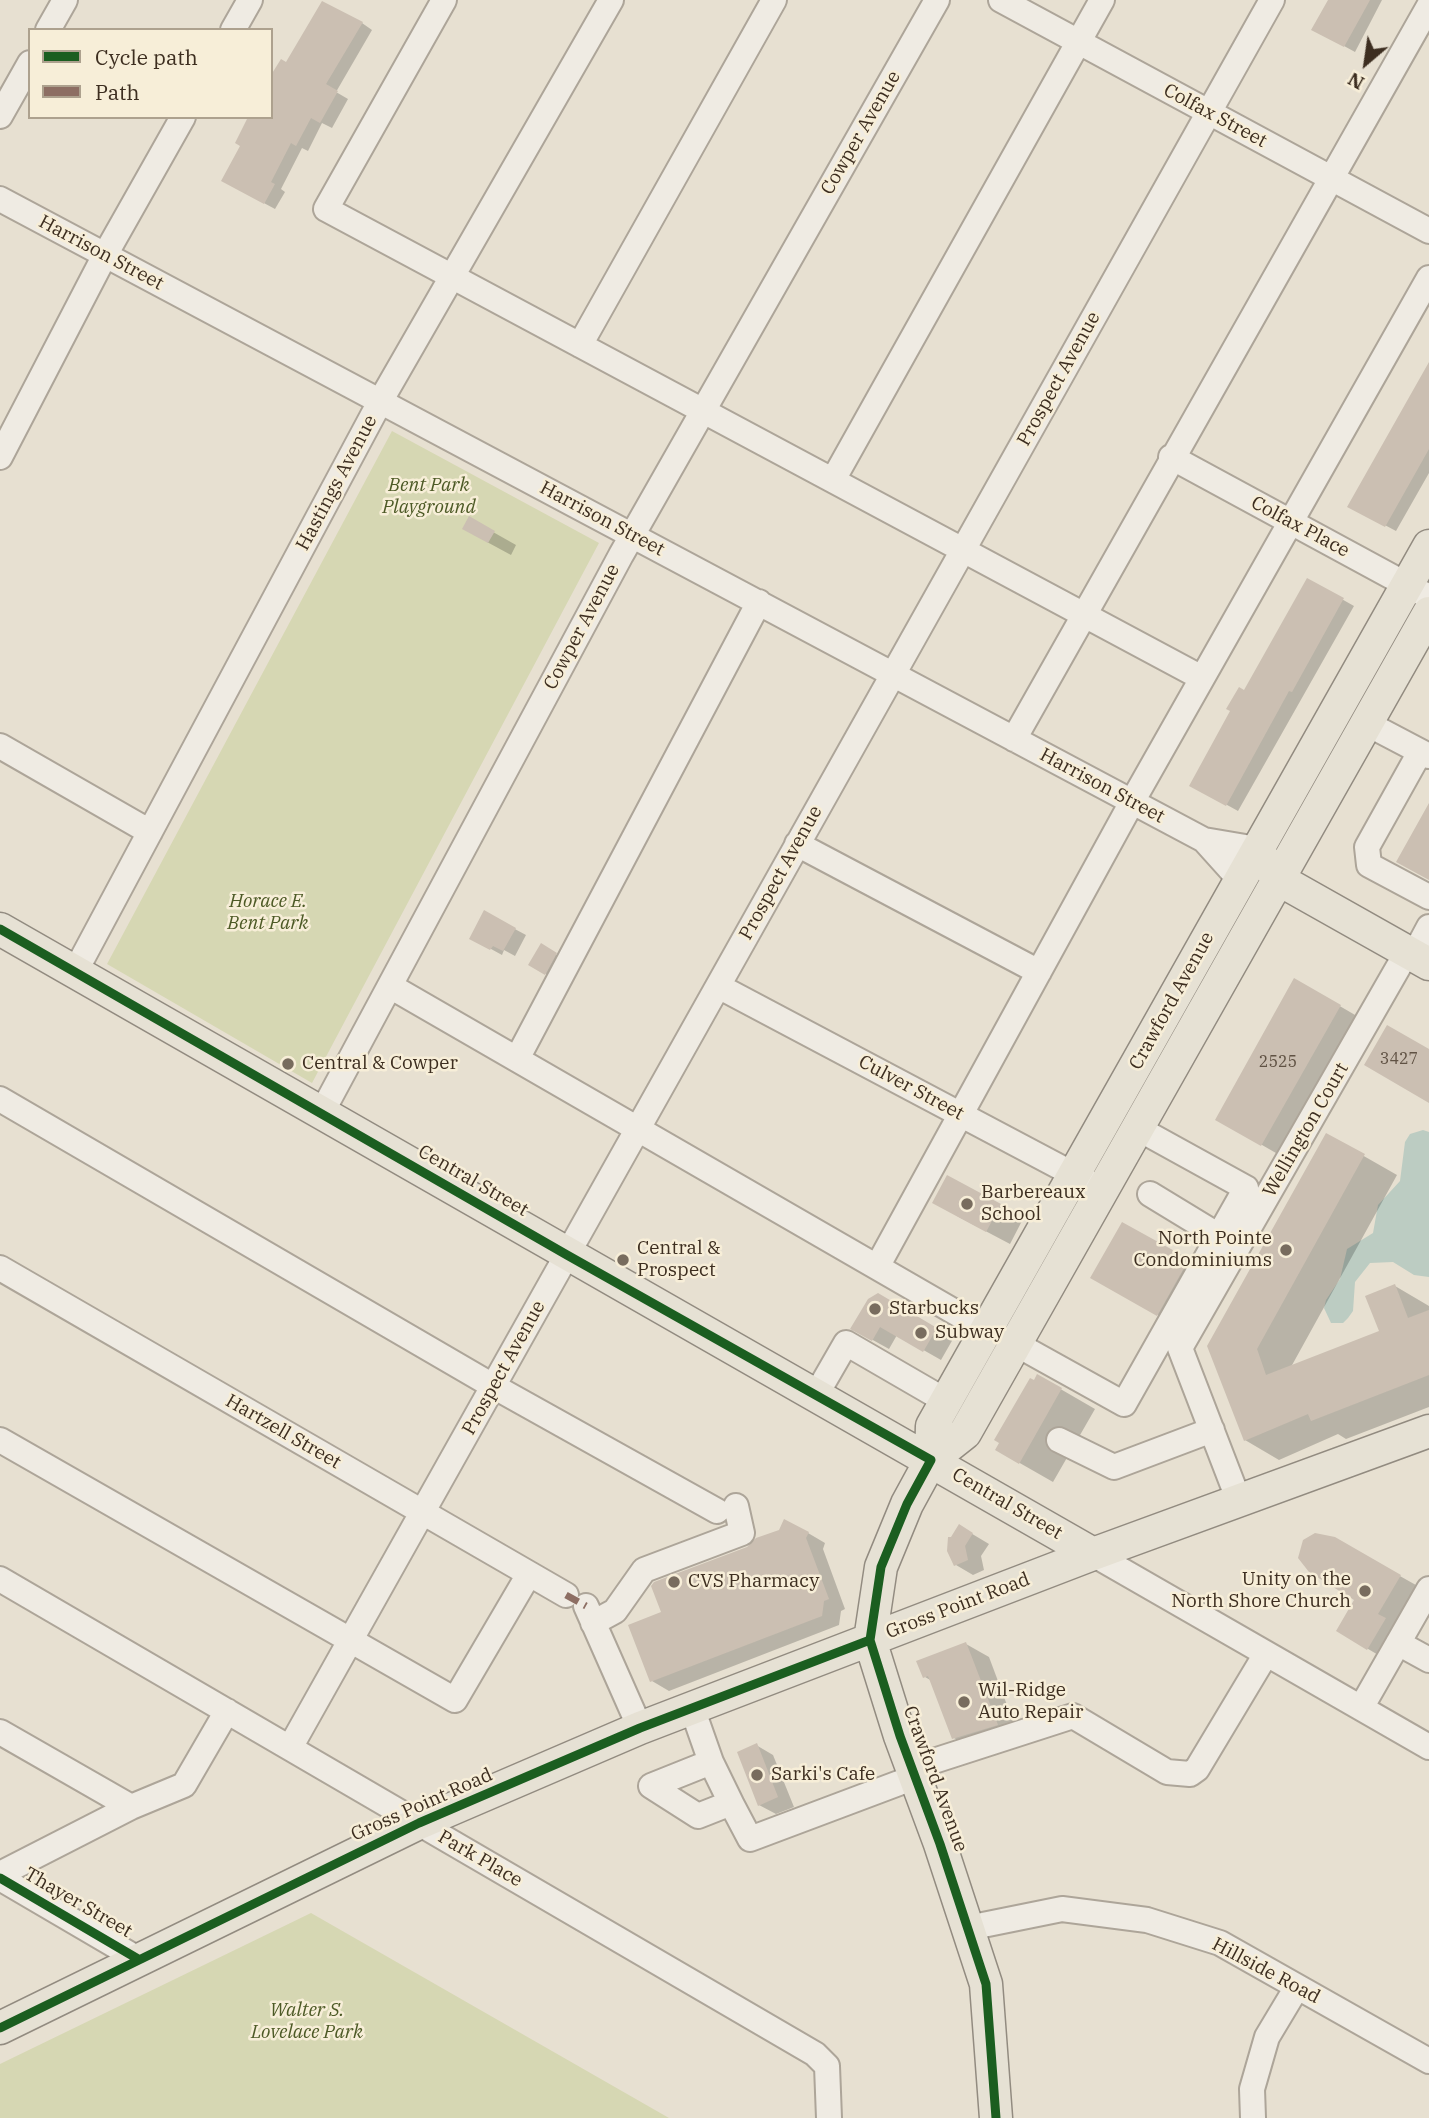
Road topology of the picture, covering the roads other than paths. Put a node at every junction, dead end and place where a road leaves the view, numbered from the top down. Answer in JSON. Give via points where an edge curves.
{"nodes":[{"id":1,"x":65,"y":0,"type":"edge"},
{"id":2,"x":250,"y":0,"type":"edge"},
{"id":3,"x":444,"y":0,"type":"edge"},
{"id":4,"x":611,"y":0,"type":"edge"},
{"id":5,"x":774,"y":0,"type":"edge"},
{"id":6,"x":937,"y":0,"type":"edge"},
{"id":7,"x":1001,"y":0,"type":"edge"},
{"id":8,"x":1102,"y":0,"type":"edge"},
{"id":9,"x":1272,"y":0,"type":"edge"},
{"id":10,"x":1429,"y":6,"type":"edge"},
{"id":11,"x":49,"y":28,"type":"edge"},
{"id":12,"x":234,"y":28,"type":"edge"},
{"id":13,"x":1078,"y":42,"type":"junction"},
{"id":14,"x":28,"y":67,"type":"edge"},
{"id":15,"x":1209,"y":112,"type":"junction"},
{"id":16,"x":0,"y":116,"type":"edge"},
{"id":17,"x":182,"y":119,"type":"edge"},
{"id":18,"x":1332,"y":179,"type":"junction"},
{"id":19,"x":0,"y":199,"type":"edge"},
{"id":20,"x":1429,"y":231,"type":"edge"},
{"id":21,"x":105,"y":255,"type":"junction"},
{"id":22,"x":452,"y":277,"type":"junction"},
{"id":23,"x":1429,"y":278,"type":"edge"},
{"id":24,"x":580,"y":345,"type":"junction"},
{"id":25,"x":381,"y":400,"type":"junction"},
{"id":26,"x":703,"y":411,"type":"junction"},
{"id":27,"x":0,"y":457,"type":"edge"},
{"id":28,"x":1171,"y":457,"type":"junction"},
{"id":29,"x":833,"y":481,"type":"junction"},
{"id":30,"x":1291,"y":523,"type":"junction"},
{"id":31,"x":633,"y":535,"type":"junction"},
{"id":32,"x":1429,"y":546,"type":"edge"},
{"id":33,"x":963,"y":550,"type":"junction"},
{"id":34,"x":1418,"y":591,"type":"edge"},
{"id":35,"x":759,"y":602,"type":"junction"},
{"id":36,"x":1429,"y":612,"type":"edge"},
{"id":37,"x":1084,"y":614,"type":"junction"},
{"id":38,"x":893,"y":674,"type":"junction"},
{"id":39,"x":1202,"y":678,"type":"junction"},
{"id":40,"x":1366,"y":723,"type":"junction"},
{"id":41,"x":1014,"y":739,"type":"junction"},
{"id":42,"x":0,"y":746,"type":"edge"},
{"id":43,"x":1425,"y":754,"type":"edge"},
{"id":44,"x":1132,"y":802,"type":"junction"},
{"id":45,"x":150,"y":832,"type":"junction"},
{"id":46,"x":1203,"y":840,"type":"junction"},
{"id":47,"x":797,"y":844,"type":"junction"},
{"id":48,"x":1257,"y":849,"type":"junction"},
{"id":49,"x":1278,"y":879,"type":"junction"},
{"id":50,"x":1240,"y":880,"type":"junction"},
{"id":51,"x":1429,"y":897,"type":"edge"},
{"id":52,"x":1429,"y":927,"type":"edge"},
{"id":53,"x":0,"y":929,"type":"edge"},
{"id":54,"x":1417,"y":957,"type":"edge"},
{"id":55,"x":75,"y":972,"type":"junction"},
{"id":56,"x":1039,"y":972,"type":"junction"},
{"id":57,"x":390,"y":986,"type":"junction"},
{"id":58,"x":718,"y":986,"type":"junction"},
{"id":59,"x":517,"y":1059,"type":"junction"},
{"id":60,"x":0,"y":1099,"type":"edge"},
{"id":61,"x":321,"y":1114,"type":"junction"},
{"id":62,"x":961,"y":1115,"type":"junction"},
{"id":63,"x":638,"y":1128,"type":"junction"},
{"id":64,"x":1139,"y":1129,"type":"junction"},
{"id":65,"x":1074,"y":1174,"type":"junction"},
{"id":66,"x":1104,"y":1190,"type":"junction"},
{"id":67,"x":1150,"y":1194,"type":"dead end"},
{"id":68,"x":1219,"y":1236,"type":"junction"},
{"id":69,"x":567,"y":1255,"type":"junction"},
{"id":70,"x":877,"y":1267,"type":"junction"},
{"id":71,"x":0,"y":1268,"type":"edge"},
{"id":72,"x":986,"y":1329,"type":"junction"},
{"id":73,"x":1016,"y":1344,"type":"junction"},
{"id":74,"x":493,"y":1386,"type":"junction"},
{"id":75,"x":816,"y":1395,"type":"junction"},
{"id":76,"x":946,"y":1401,"type":"junction"},
{"id":77,"x":1212,"y":1430,"type":"junction"},
{"id":78,"x":1429,"y":1431,"type":"edge"},
{"id":79,"x":0,"y":1440,"type":"edge"},
{"id":80,"x":1059,"y":1440,"type":"dead end"},
{"id":81,"x":931,"y":1460,"type":"junction"},
{"id":82,"x":1239,"y":1501,"type":"junction"},
{"id":83,"x":422,"y":1512,"type":"junction"},
{"id":84,"x":1093,"y":1554,"type":"junction"},
{"id":85,"x":529,"y":1573,"type":"junction"},
{"id":86,"x":0,"y":1579,"type":"edge"},
{"id":87,"x":1427,"y":1596,"type":"edge"},
{"id":88,"x":582,"y":1608,"type":"junction"},
{"id":89,"x":870,"y":1640,"type":"junction"},
{"id":90,"x":349,"y":1642,"type":"junction"},
{"id":91,"x":1398,"y":1643,"type":"junction"},
{"id":92,"x":1266,"y":1654,"type":"junction"},
{"id":93,"x":1429,"y":1660,"type":"edge"},
{"id":94,"x":692,"y":1708,"type":"junction"},
{"id":95,"x":1361,"y":1708,"type":"junction"},
{"id":96,"x":228,"y":1711,"type":"junction"},
{"id":97,"x":640,"y":1728,"type":"junction"},
{"id":98,"x":0,"y":1732,"type":"edge"},
{"id":99,"x":290,"y":1746,"type":"junction"},
{"id":100,"x":1429,"y":1748,"type":"edge"},
{"id":101,"x":711,"y":1762,"type":"junction"},
{"id":102,"x":913,"y":1772,"type":"junction"},
{"id":103,"x":732,"y":1803,"type":"junction"},
{"id":104,"x":131,"y":1807,"type":"junction"},
{"id":105,"x":419,"y":1823,"type":"junction"},
{"id":106,"x":0,"y":1876,"type":"edge"},
{"id":107,"x":968,"y":1928,"type":"junction"},
{"id":108,"x":138,"y":1959,"type":"junction"},
{"id":109,"x":1297,"y":1987,"type":"junction"},
{"id":110,"x":0,"y":2028,"type":"edge"},
{"id":111,"x":1429,"y":2061,"type":"edge"},
{"id":112,"x":829,"y":2118,"type":"edge"},
{"id":113,"x":996,"y":2118,"type":"edge"},
{"id":114,"x":1253,"y":2118,"type":"edge"}],
"edges":[{"from":1,"to":11,"type":"street"},
{"from":2,"to":12,"type":"street"},
{"from":3,"to":22,"type":"street","via":[[326,209]]},
{"from":4,"to":22,"type":"street","name":"Hastings Avenue"},
{"from":5,"to":24,"type":"street"},
{"from":6,"to":26,"type":"street","name":"Cowper Avenue"},
{"from":7,"to":13,"type":"street","name":"Colfax Street"},
{"from":8,"to":13,"type":"street"},
{"from":9,"to":15,"type":"street","name":"Prospect Avenue"},
{"from":10,"to":18,"type":"street"},
{"from":13,"to":15,"type":"street","name":"Colfax Street"},
{"from":13,"to":29,"type":"street"},
{"from":14,"to":16,"type":"street"},
{"from":15,"to":18,"type":"street","name":"Colfax Street"},
{"from":15,"to":33,"type":"street","name":"Prospect Avenue"},
{"from":17,"to":21,"type":"street"},
{"from":18,"to":20,"type":"street","name":"Colfax Street"},
{"from":18,"to":28,"type":"street"},
{"from":19,"to":21,"type":"street","name":"Harrison Street"},
{"from":21,"to":25,"type":"street","name":"Harrison Street"},
{"from":21,"to":27,"type":"street"},
{"from":22,"to":24,"type":"street"},
{"from":22,"to":25,"type":"street","name":"Hastings Avenue"},
{"from":23,"to":30,"type":"street"},
{"from":24,"to":26,"type":"street"},
{"from":25,"to":31,"type":"street","name":"Harrison Street"},
{"from":25,"to":45,"type":"street","name":"Hastings Avenue"},
{"from":26,"to":29,"type":"street"},
{"from":26,"to":31,"type":"street","name":"Cowper Avenue"},
{"from":28,"to":30,"type":"street","name":"Colfax Place"},
{"from":28,"to":37,"type":"street"},
{"from":29,"to":33,"type":"street"},
{"from":30,"to":34,"type":"street","name":"Colfax Place"},
{"from":30,"to":39,"type":"street"},
{"from":31,"to":35,"type":"street","name":"Harrison Street"},
{"from":31,"to":57,"type":"street","name":"Cowper Avenue"},
{"from":32,"to":34,"type":"main road","name":"Crawford Avenue"},
{"from":33,"to":37,"type":"street"},
{"from":33,"to":38,"type":"street","name":"Prospect Avenue"},
{"from":34,"to":48,"type":"main road","name":"Crawford Avenue"},
{"from":35,"to":38,"type":"street","name":"Harrison Street"},
{"from":35,"to":59,"type":"street"},
{"from":36,"to":40,"type":"main road","name":"Crawford Avenue"},
{"from":37,"to":39,"type":"street"},
{"from":37,"to":41,"type":"street"},
{"from":38,"to":41,"type":"street","name":"Harrison Street"},
{"from":38,"to":47,"type":"street","name":"Prospect Avenue"},
{"from":39,"to":44,"type":"street"},
{"from":40,"to":43,"type":"street"},
{"from":40,"to":49,"type":"main road","name":"Crawford Avenue"},
{"from":41,"to":44,"type":"street","name":"Harrison Street"},
{"from":42,"to":45,"type":"street"},
{"from":43,"to":51,"type":"street","via":[[1367,847],[1369,865]]},
{"from":44,"to":46,"type":"street","name":"Harrison Street"},
{"from":44,"to":56,"type":"street"},
{"from":45,"to":55,"type":"street","name":"Hastings Avenue"},
{"from":46,"to":48,"type":"street","name":"Harrison Street"},
{"from":46,"to":50,"type":"street","name":"Harrison Street"},
{"from":47,"to":56,"type":"street"},
{"from":47,"to":58,"type":"street","name":"Prospect Avenue"},
{"from":48,"to":49,"type":"main road"},
{"from":48,"to":50,"type":"main road","name":"Crawford Avenue"},
{"from":49,"to":50,"type":"main road"},
{"from":49,"to":54,"type":"main road"},
{"from":49,"to":64,"type":"main road","name":"Crawford Avenue"},
{"from":50,"to":65,"type":"main road","name":"Crawford Avenue"},
{"from":52,"to":54,"type":"street"},
{"from":53,"to":55,"type":"main road","name":"Central Street"},
{"from":54,"to":77,"type":"street","name":"Wellington Court","via":[[1181,1348]]},
{"from":55,"to":61,"type":"main road","name":"Central Street"},
{"from":56,"to":62,"type":"street"},
{"from":57,"to":59,"type":"street"},
{"from":57,"to":61,"type":"street","name":"Cowper Avenue"},
{"from":58,"to":62,"type":"street","name":"Culver Street"},
{"from":58,"to":63,"type":"street","name":"Prospect Avenue"},
{"from":59,"to":63,"type":"street"},
{"from":60,"to":74,"type":"street"},
{"from":61,"to":69,"type":"main road","name":"Central Street"},
{"from":62,"to":65,"type":"street","name":"Culver Street"},
{"from":62,"to":70,"type":"street"},
{"from":63,"to":69,"type":"street","name":"Prospect Avenue"},
{"from":63,"to":70,"type":"street"},
{"from":64,"to":66,"type":"main road","name":"Crawford Avenue"},
{"from":64,"to":68,"type":"street","via":[[1246,1188]]},
{"from":65,"to":66,"type":"street","name":"Culver Street"},
{"from":65,"to":72,"type":"main road","name":"Crawford Avenue"},
{"from":66,"to":73,"type":"main road","name":"Crawford Avenue"},
{"from":67,"to":68,"type":"street"},
{"from":68,"to":73,"type":"street","via":[[1124,1404]]},
{"from":69,"to":74,"type":"street","name":"Prospect Avenue"},
{"from":69,"to":75,"type":"main road","name":"Central Street"},
{"from":70,"to":72,"type":"street"},
{"from":71,"to":83,"type":"street","name":"Hartzell Street"},
{"from":72,"to":76,"type":"main road","name":"Crawford Avenue"},
{"from":73,"to":81,"type":"main road","name":"Crawford Avenue","via":[[965,1433]]},
{"from":74,"to":83,"type":"street","name":"Prospect Avenue"},
{"from":74,"to":88,"type":"street","via":[[727,1509],[742,1533],[644,1570],[615,1611]]},
{"from":75,"to":76,"type":"street","via":[[846,1343]]},
{"from":75,"to":81,"type":"main road","name":"Central Street"},
{"from":76,"to":81,"type":"main road","name":"Crawford Avenue","via":[[932,1426]]},
{"from":77,"to":80,"type":"street","via":[[1114,1467]]},
{"from":77,"to":82,"type":"street","name":"Wellington Court"},
{"from":78,"to":82,"type":"main road","name":"Gross Point Road"},
{"from":79,"to":90,"type":"street"},
{"from":81,"to":84,"type":"main road","name":"Central Street"},
{"from":81,"to":89,"type":"main road","name":"Crawford Avenue","via":[[906,1504],[881,1567]]},
{"from":82,"to":84,"type":"main road","name":"Gross Point Road"},
{"from":83,"to":85,"type":"street","name":"Hartzell Street"},
{"from":83,"to":90,"type":"street","name":"Prospect Avenue"},
{"from":84,"to":89,"type":"main road","name":"Gross Point Road"},
{"from":84,"to":92,"type":"street","name":"Central Street"},
{"from":85,"to":88,"type":"street","name":"Hartzell Street"},
{"from":85,"to":90,"type":"street","via":[[455,1700]]},
{"from":86,"to":96,"type":"street","name":"Park Place"},
{"from":87,"to":91,"type":"street"},
{"from":88,"to":97,"type":"street"},
{"from":89,"to":94,"type":"main road","name":"Gross Point Road"},
{"from":89,"to":102,"type":"main road","name":"Crawford Avenue"},
{"from":90,"to":99,"type":"street","name":"Prospect Avenue"},
{"from":91,"to":93,"type":"street"},
{"from":91,"to":95,"type":"street"},
{"from":92,"to":95,"type":"street","name":"Central Street"},
{"from":92,"to":102,"type":"street","via":[[1191,1774],[1167,1772],[1073,1716]]},
{"from":94,"to":97,"type":"main road","name":"Gross Point Road"},
{"from":94,"to":101,"type":"street"},
{"from":95,"to":100,"type":"street","name":"Central Street"},
{"from":96,"to":99,"type":"street","name":"Park Place"},
{"from":96,"to":104,"type":"street","via":[[184,1785]]},
{"from":97,"to":105,"type":"main road","name":"Gross Point Road"},
{"from":98,"to":104,"type":"street"},
{"from":99,"to":105,"type":"street","name":"Park Place"},
{"from":101,"to":103,"type":"street"},
{"from":101,"to":103,"type":"street","via":[[651,1786],[698,1816]]},
{"from":102,"to":103,"type":"street","via":[[750,1839]]},
{"from":102,"to":107,"type":"main road","name":"Crawford Avenue"},
{"from":104,"to":106,"type":"street"},
{"from":105,"to":108,"type":"main road","name":"Gross Point Road"},
{"from":105,"to":112,"type":"street","name":"Park Place","via":[[816,2054],[827,2066]]},
{"from":106,"to":108,"type":"street","name":"Thayer Street"},
{"from":107,"to":109,"type":"street","name":"Hillside Road","via":[[1062,1909],[1147,1920],[1220,1943]]},
{"from":107,"to":113,"type":"main road","name":"Crawford Avenue","via":[[986,1984]]},
{"from":108,"to":110,"type":"main road","name":"Gross Point Road"},
{"from":109,"to":111,"type":"street","name":"Hillside Road"},
{"from":109,"to":114,"type":"street","via":[[1266,2037],[1252,2090]]}]}
